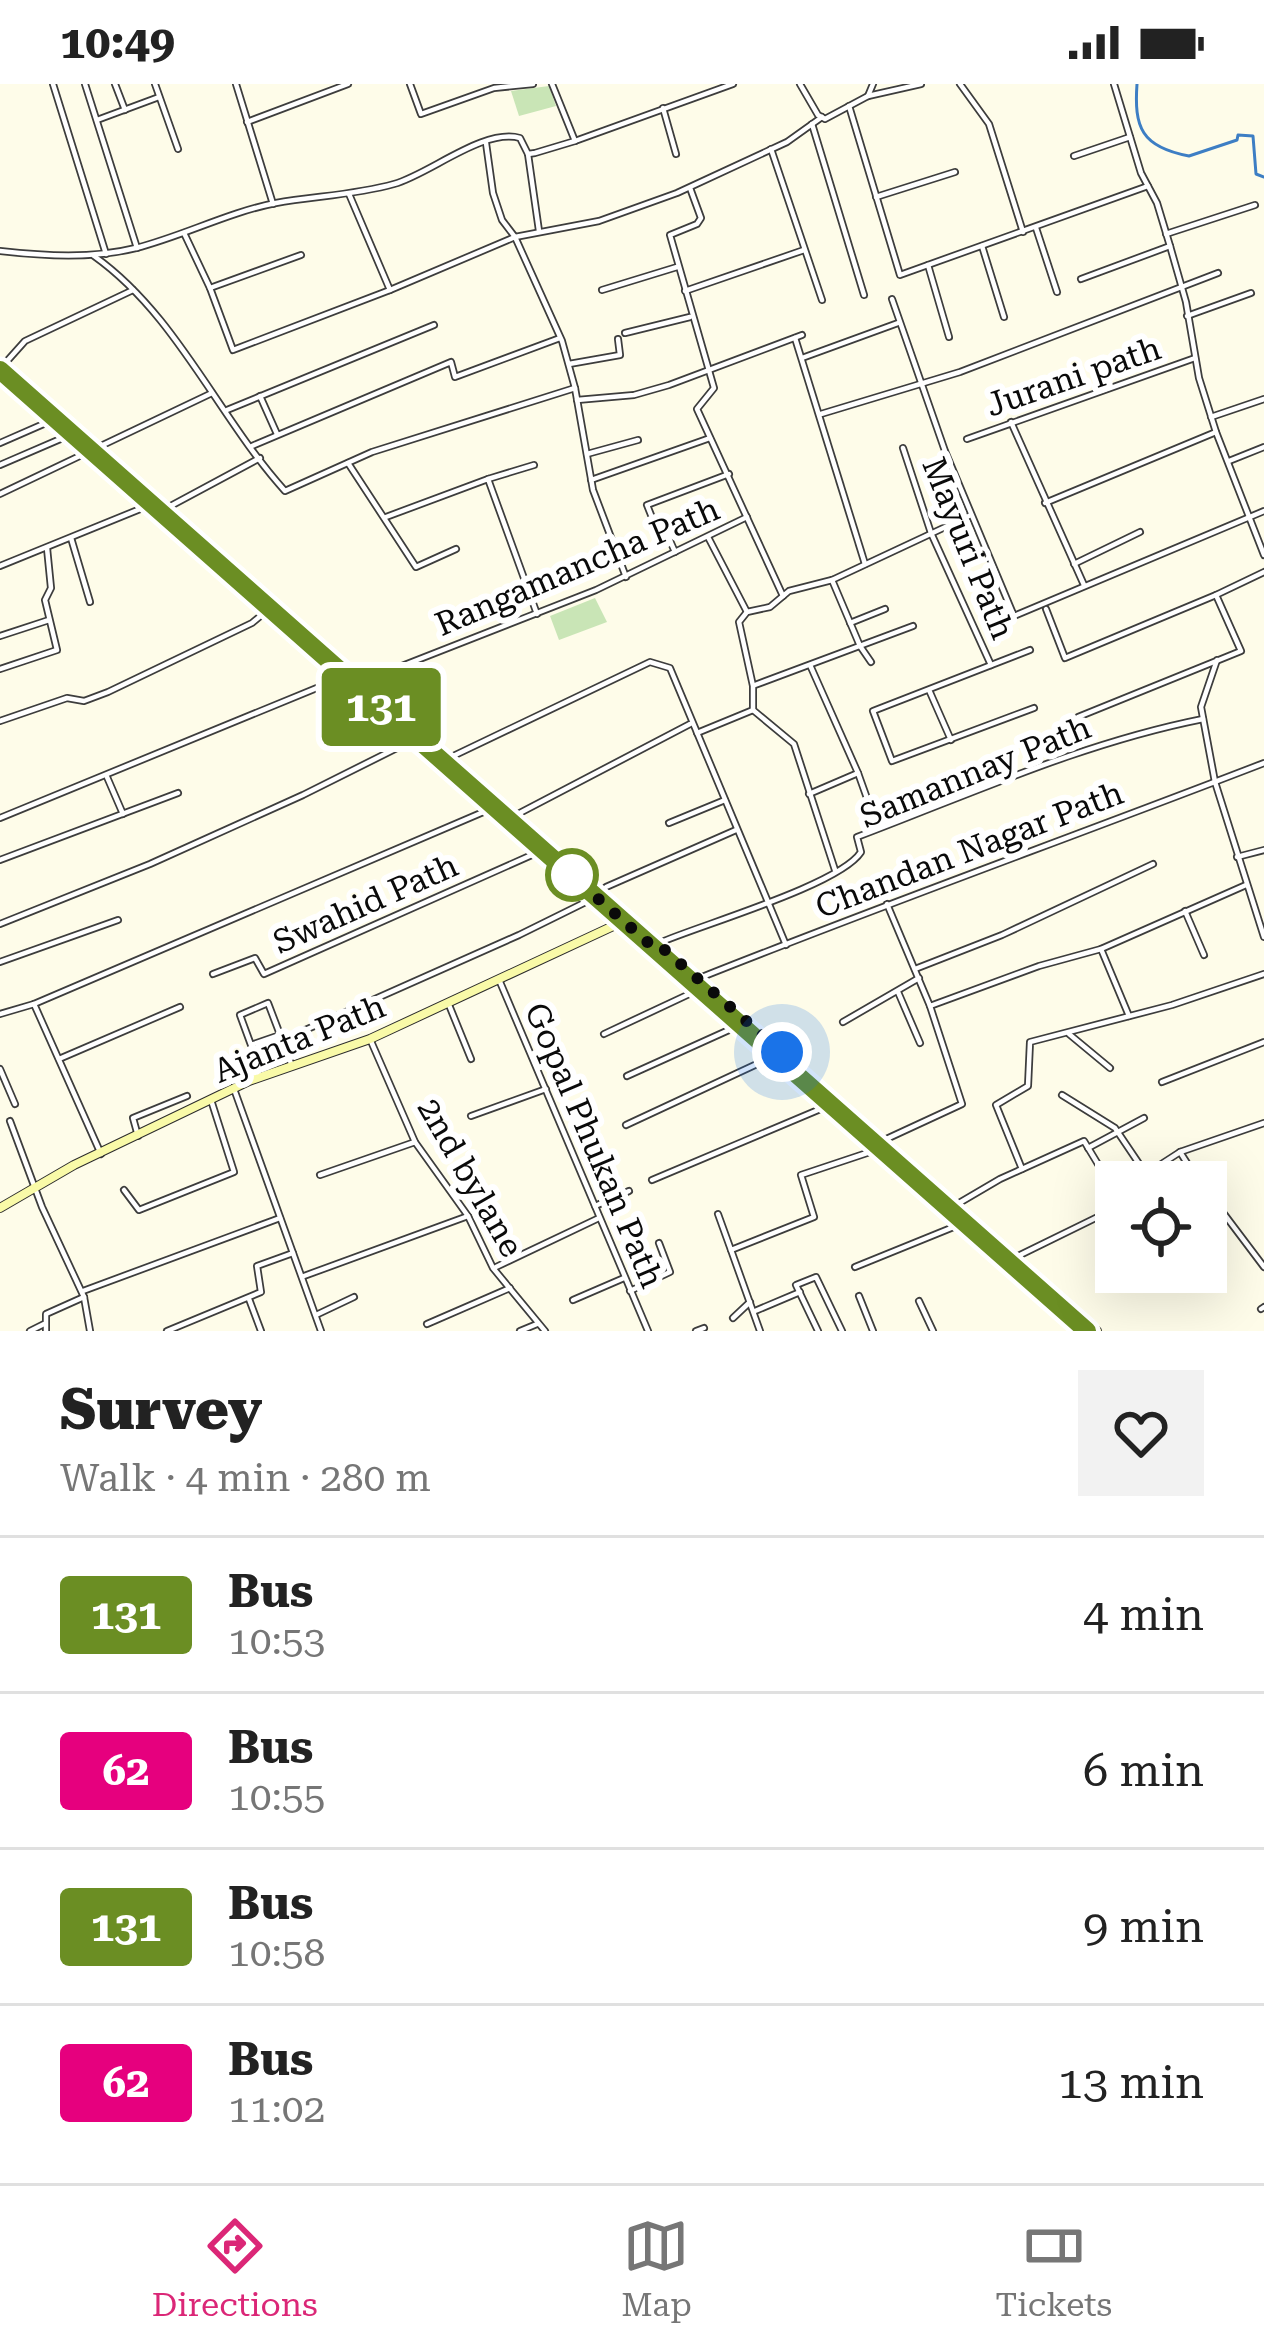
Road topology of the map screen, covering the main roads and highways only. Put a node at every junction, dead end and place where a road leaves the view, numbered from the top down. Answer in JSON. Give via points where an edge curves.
{"nodes":[{"id":1,"x":2,"y":364,"type":"edge"},
{"id":2,"x":5,"y":381,"type":"edge"},
{"id":3,"x":100,"y":449,"type":"junction"},
{"id":4,"x":163,"y":510,"type":"junction"},
{"id":5,"x":359,"y":683,"type":"junction"},
{"id":6,"x":419,"y":736,"type":"junction"},
{"id":7,"x":625,"y":920,"type":"junction"},
{"id":8,"x":697,"y":983,"type":"junction"},
{"id":9,"x":779,"y":1053,"type":"junction"},
{"id":10,"x":0,"y":1208,"type":"edge"},
{"id":11,"x":953,"y":1208,"type":"junction"},
{"id":12,"x":1088,"y":1331,"type":"edge"},
{"id":13,"x":1097,"y":1331,"type":"edge"}],
"edges":[{"from":1,"to":2,"type":"main road"},
{"from":1,"to":3,"type":"main road"},
{"from":2,"to":3,"type":"main road"},
{"from":3,"to":4,"type":"main road"},
{"from":3,"to":4,"type":"main road"},
{"from":4,"to":5,"type":"main road"},
{"from":4,"to":5,"type":"main road"},
{"from":5,"to":6,"type":"main road"},
{"from":6,"to":7,"type":"main road"},
{"from":6,"to":7,"type":"main road"},
{"from":7,"to":8,"type":"main road"},
{"from":7,"to":10,"type":"main road","name":"Ajanta Path","via":[[370,1039],[234,1089]]},
{"from":8,"to":9,"type":"main road"},
{"from":8,"to":9,"type":"main road"},
{"from":9,"to":11,"type":"main road"},
{"from":11,"to":12,"type":"main road"},
{"from":11,"to":13,"type":"main road"}]}
